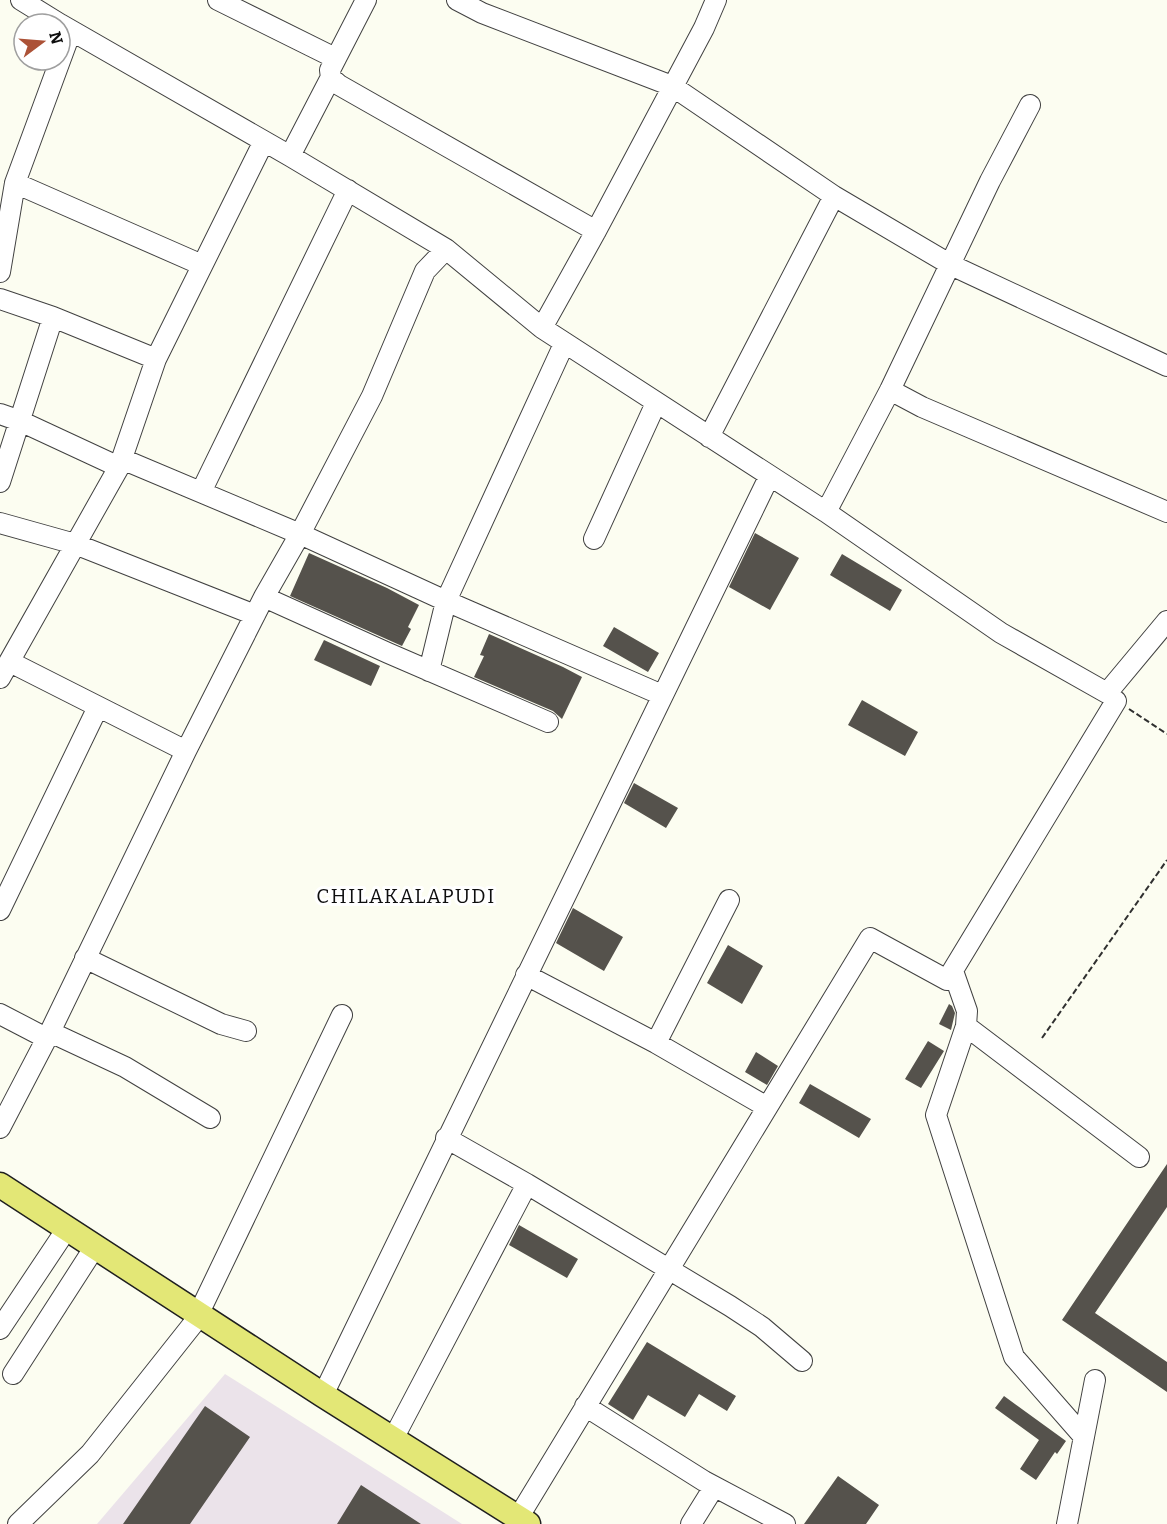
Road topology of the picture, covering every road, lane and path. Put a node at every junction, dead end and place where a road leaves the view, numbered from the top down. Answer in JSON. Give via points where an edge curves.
{"nodes":[{"id":1,"x":21,"y":0,"type":"edge"},
{"id":2,"x":218,"y":0,"type":"edge"},
{"id":3,"x":366,"y":0,"type":"edge"},
{"id":4,"x":457,"y":0,"type":"edge"},
{"id":5,"x":716,"y":0,"type":"edge"},
{"id":6,"x":41,"y":12,"type":"edge"},
{"id":7,"x":72,"y":31,"type":"edge"},
{"id":8,"x":333,"y":68,"type":"junction"},
{"id":9,"x":50,"y":72,"type":"edge"},
{"id":10,"x":672,"y":86,"type":"junction"},
{"id":11,"x":1030,"y":105,"type":"dead end"},
{"id":12,"x":264,"y":141,"type":"junction"},
{"id":13,"x":290,"y":156,"type":"junction"},
{"id":14,"x":15,"y":183,"type":"junction"},
{"id":15,"x":348,"y":190,"type":"junction"},
{"id":16,"x":834,"y":196,"type":"junction"},
{"id":17,"x":596,"y":231,"type":"junction"},
{"id":18,"x":446,"y":249,"type":"junction"},
{"id":19,"x":202,"y":265,"type":"junction"},
{"id":20,"x":951,"y":265,"type":"junction"},
{"id":21,"x":0,"y":272,"type":"edge"},
{"id":22,"x":0,"y":299,"type":"edge"},
{"id":23,"x":53,"y":316,"type":"junction"},
{"id":24,"x":542,"y":328,"type":"junction"},
{"id":25,"x":564,"y":344,"type":"junction"},
{"id":26,"x":156,"y":358,"type":"junction"},
{"id":27,"x":1167,"y":366,"type":"edge"},
{"id":28,"x":890,"y":390,"type":"junction"},
{"id":29,"x":656,"y":403,"type":"junction"},
{"id":30,"x":0,"y":414,"type":"edge"},
{"id":31,"x":20,"y":421,"type":"junction"},
{"id":32,"x":709,"y":437,"type":"junction"},
{"id":33,"x":121,"y":463,"type":"junction"},
{"id":34,"x":769,"y":477,"type":"junction"},
{"id":35,"x":0,"y":482,"type":"edge"},
{"id":36,"x":201,"y":492,"type":"junction"},
{"id":37,"x":826,"y":512,"type":"junction"},
{"id":38,"x":1167,"y":512,"type":"edge"},
{"id":39,"x":0,"y":523,"type":"edge"},
{"id":40,"x":300,"y":534,"type":"junction"},
{"id":41,"x":594,"y":539,"type":"dead end"},
{"id":42,"x":75,"y":544,"type":"junction"},
{"id":43,"x":264,"y":597,"type":"junction"},
{"id":44,"x":446,"y":601,"type":"junction"},
{"id":45,"x":255,"y":615,"type":"junction"},
{"id":46,"x":1167,"y":621,"type":"edge"},
{"id":47,"x":429,"y":671,"type":"junction"},
{"id":48,"x":3,"y":673,"type":"edge"},
{"id":49,"x":662,"y":695,"type":"junction"},
{"id":50,"x":1116,"y":701,"type":"joint"},
{"id":51,"x":98,"y":707,"type":"junction"},
{"id":52,"x":548,"y":722,"type":"dead end"},
{"id":53,"x":1167,"y":734,"type":"edge"},
{"id":54,"x":186,"y":751,"type":"junction"},
{"id":55,"x":1167,"y":860,"type":"edge"},
{"id":56,"x":729,"y":900,"type":"dead end"},
{"id":57,"x":0,"y":910,"type":"edge"},
{"id":58,"x":85,"y":958,"type":"junction"},
{"id":59,"x":953,"y":971,"type":"junction"},
{"id":60,"x":526,"y":975,"type":"junction"},
{"id":61,"x":0,"y":1014,"type":"edge"},
{"id":62,"x":342,"y":1015,"type":"dead end"},
{"id":63,"x":966,"y":1026,"type":"junction"},
{"id":64,"x":246,"y":1030,"type":"dead end"},
{"id":65,"x":48,"y":1035,"type":"junction"},
{"id":66,"x":1042,"y":1038,"type":"dead end"},
{"id":67,"x":656,"y":1042,"type":"junction"},
{"id":68,"x":767,"y":1107,"type":"junction"},
{"id":69,"x":210,"y":1118,"type":"dead end"},
{"id":70,"x":0,"y":1128,"type":"edge"},
{"id":71,"x":446,"y":1138,"type":"junction"},
{"id":72,"x":1139,"y":1157,"type":"dead end"},
{"id":73,"x":527,"y":1184,"type":"junction"},
{"id":74,"x":0,"y":1185,"type":"edge"},
{"id":75,"x":0,"y":1201,"type":"edge"},
{"id":76,"x":60,"y":1239,"type":"junction"},
{"id":77,"x":89,"y":1256,"type":"junction"},
{"id":78,"x":669,"y":1268,"type":"junction"},
{"id":79,"x":196,"y":1319,"type":"junction"},
{"id":80,"x":0,"y":1329,"type":"edge"},
{"id":81,"x":802,"y":1361,"type":"dead end"},
{"id":82,"x":13,"y":1374,"type":"dead end"},
{"id":83,"x":1095,"y":1380,"type":"dead end"},
{"id":84,"x":323,"y":1395,"type":"junction"},
{"id":85,"x":585,"y":1406,"type":"junction"},
{"id":86,"x":1084,"y":1437,"type":"junction"},
{"id":87,"x":393,"y":1439,"type":"junction"},
{"id":88,"x":714,"y":1487,"type":"junction"},
{"id":89,"x":516,"y":1522,"type":"edge"},
{"id":90,"x":18,"y":1524,"type":"edge"},
{"id":91,"x":691,"y":1524,"type":"edge"},
{"id":92,"x":785,"y":1524,"type":"edge"},
{"id":93,"x":1067,"y":1524,"type":"edge"}],
"edges":[{"from":1,"to":6,"type":"street"},
{"from":2,"to":8,"type":"street"},
{"from":3,"to":8,"type":"street"},
{"from":4,"to":10,"type":"street"},
{"from":5,"to":10,"type":"street"},
{"from":7,"to":12,"type":"street"},
{"from":8,"to":13,"type":"street"},
{"from":8,"to":17,"type":"street","via":[[339,85]]},
{"from":9,"to":14,"type":"street"},
{"from":10,"to":16,"type":"street"},
{"from":10,"to":17,"type":"street"},
{"from":11,"to":20,"type":"street"},
{"from":12,"to":13,"type":"street"},
{"from":12,"to":19,"type":"street"},
{"from":13,"to":15,"type":"street"},
{"from":14,"to":19,"type":"street"},
{"from":14,"to":21,"type":"street"},
{"from":15,"to":18,"type":"street"},
{"from":15,"to":36,"type":"street"},
{"from":16,"to":20,"type":"street"},
{"from":16,"to":32,"type":"street"},
{"from":17,"to":24,"type":"street"},
{"from":18,"to":24,"type":"street"},
{"from":18,"to":40,"type":"street","via":[[425,271],[372,396]]},
{"from":19,"to":26,"type":"street"},
{"from":20,"to":27,"type":"street"},
{"from":20,"to":28,"type":"street"},
{"from":22,"to":23,"type":"street"},
{"from":23,"to":26,"type":"street"},
{"from":23,"to":31,"type":"street"},
{"from":24,"to":25,"type":"street"},
{"from":25,"to":29,"type":"street"},
{"from":25,"to":44,"type":"street"},
{"from":26,"to":33,"type":"street"},
{"from":28,"to":37,"type":"street"},
{"from":28,"to":38,"type":"street"},
{"from":29,"to":32,"type":"street"},
{"from":29,"to":41,"type":"street"},
{"from":30,"to":31,"type":"street"},
{"from":31,"to":33,"type":"street"},
{"from":31,"to":35,"type":"street"},
{"from":32,"to":34,"type":"street"},
{"from":33,"to":36,"type":"street"},
{"from":33,"to":42,"type":"street"},
{"from":34,"to":37,"type":"street"},
{"from":34,"to":49,"type":"street"},
{"from":36,"to":40,"type":"street"},
{"from":37,"to":46,"type":"street","via":[[1001,633],[1107,693]]},
{"from":39,"to":42,"type":"street"},
{"from":40,"to":43,"type":"street"},
{"from":40,"to":44,"type":"street"},
{"from":42,"to":45,"type":"street"},
{"from":42,"to":48,"type":"street"},
{"from":43,"to":45,"type":"street"},
{"from":43,"to":47,"type":"street"},
{"from":44,"to":47,"type":"street"},
{"from":44,"to":49,"type":"street"},
{"from":45,"to":54,"type":"street"},
{"from":47,"to":52,"type":"street"},
{"from":48,"to":51,"type":"street"},
{"from":49,"to":60,"type":"street"},
{"from":50,"to":53,"type":"path"},
{"from":50,"to":59,"type":"street"},
{"from":51,"to":54,"type":"street"},
{"from":51,"to":57,"type":"street"},
{"from":54,"to":58,"type":"street"},
{"from":55,"to":66,"type":"path"},
{"from":56,"to":67,"type":"street"},
{"from":58,"to":64,"type":"street","via":[[221,1024]]},
{"from":58,"to":65,"type":"street"},
{"from":59,"to":63,"type":"street","via":[[967,1011]]},
{"from":59,"to":68,"type":"street","via":[[947,980],[870,938]]},
{"from":60,"to":67,"type":"street"},
{"from":60,"to":71,"type":"street"},
{"from":61,"to":65,"type":"street"},
{"from":62,"to":79,"type":"street"},
{"from":63,"to":72,"type":"street"},
{"from":63,"to":86,"type":"street","via":[[936,1115],[1014,1357]]},
{"from":65,"to":69,"type":"street","via":[[124,1067]]},
{"from":65,"to":70,"type":"street"},
{"from":67,"to":68,"type":"street"},
{"from":68,"to":78,"type":"street"},
{"from":71,"to":73,"type":"street"},
{"from":71,"to":84,"type":"street"},
{"from":73,"to":78,"type":"street"},
{"from":73,"to":87,"type":"street"},
{"from":74,"to":79,"type":"main road"},
{"from":75,"to":76,"type":"main road"},
{"from":76,"to":77,"type":"main road"},
{"from":76,"to":80,"type":"street"},
{"from":77,"to":79,"type":"main road"},
{"from":77,"to":82,"type":"street"},
{"from":78,"to":81,"type":"street","via":[[762,1327]]},
{"from":78,"to":85,"type":"street"},
{"from":79,"to":84,"type":"main road"},
{"from":79,"to":89,"type":"main road"},
{"from":79,"to":90,"type":"street","via":[[90,1454]]},
{"from":83,"to":86,"type":"street"},
{"from":84,"to":87,"type":"main road"},
{"from":85,"to":88,"type":"street"},
{"from":85,"to":89,"type":"street"},
{"from":86,"to":93,"type":"street"},
{"from":87,"to":89,"type":"main road"},
{"from":88,"to":91,"type":"street"},
{"from":88,"to":92,"type":"street"}]}
